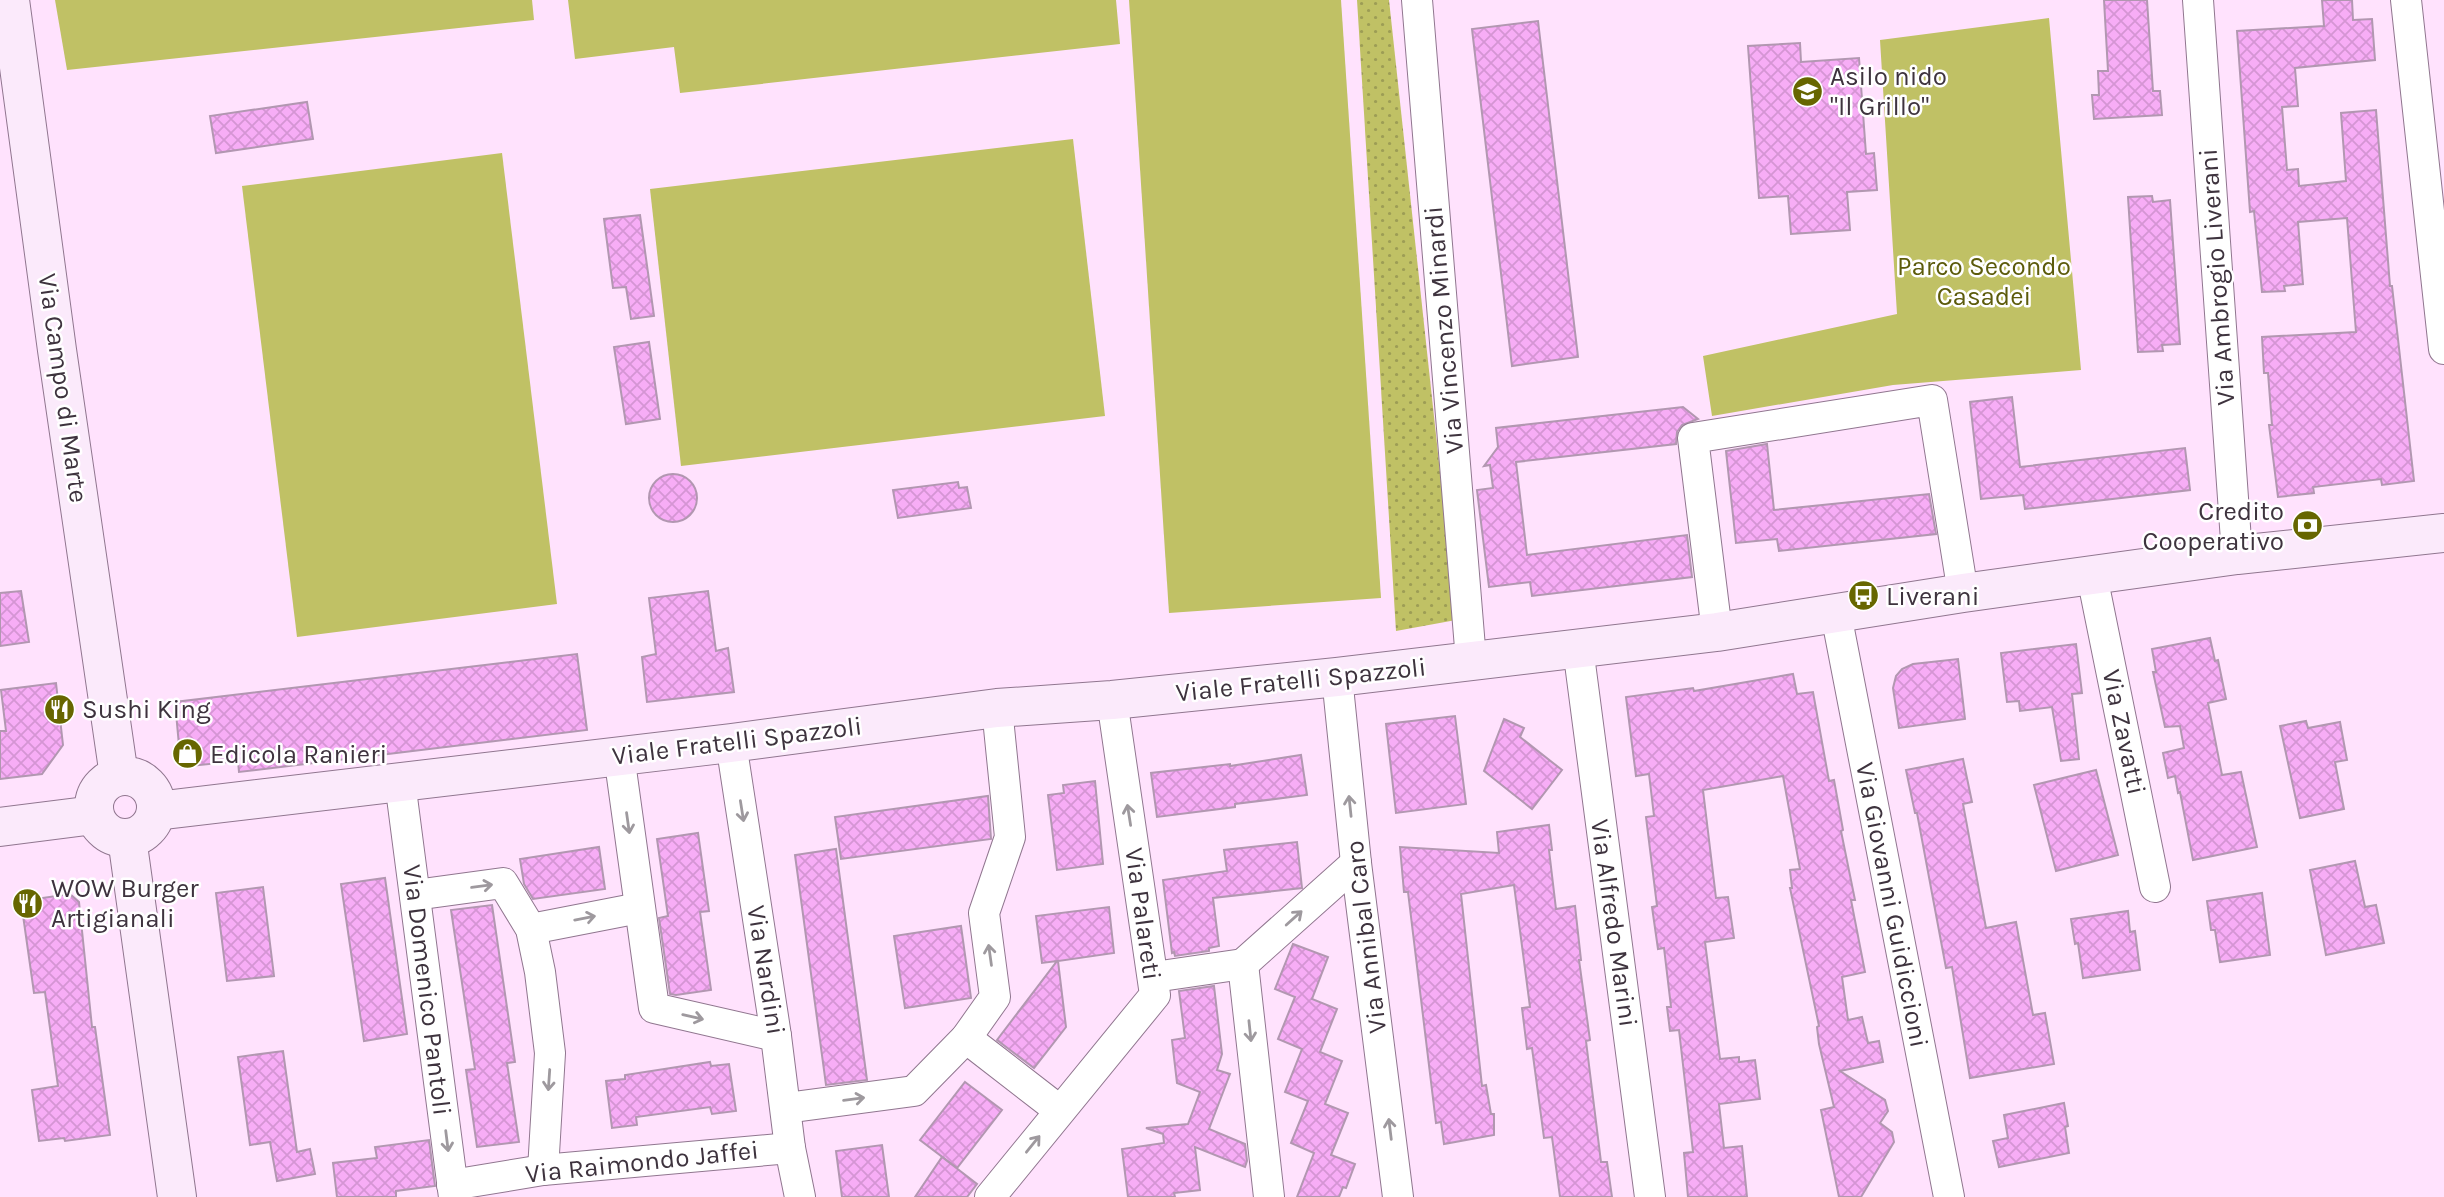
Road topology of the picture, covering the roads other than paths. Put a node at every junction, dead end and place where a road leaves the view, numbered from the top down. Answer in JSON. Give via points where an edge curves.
{"nodes":[{"id":1,"x":10,"y":0,"type":"edge"},
{"id":2,"x":1417,"y":0,"type":"edge"},
{"id":3,"x":2197,"y":0,"type":"edge"},
{"id":4,"x":2406,"y":0,"type":"edge"},
{"id":5,"x":2439,"y":240,"type":"edge"},
{"id":6,"x":2444,"y":349,"type":"edge"},
{"id":7,"x":2444,"y":533,"type":"edge"},
{"id":8,"x":2237,"y":555,"type":"junction"},
{"id":9,"x":2092,"y":576,"type":"junction"},
{"id":10,"x":1963,"y":593,"type":"junction"},
{"id":11,"x":1836,"y":614,"type":"junction"},
{"id":12,"x":1717,"y":632,"type":"junction"},
{"id":13,"x":1578,"y":648,"type":"junction"},
{"id":14,"x":1471,"y":660,"type":"junction"},
{"id":15,"x":1337,"y":677,"type":"junction"},
{"id":16,"x":1112,"y":700,"type":"junction"},
{"id":17,"x":997,"y":708,"type":"junction"},
{"id":18,"x":732,"y":743,"type":"junction"},
{"id":19,"x":619,"y":755,"type":"junction"},
{"id":20,"x":119,"y":776,"type":"junction"},
{"id":21,"x":400,"y":782,"type":"junction"},
{"id":22,"x":156,"y":811,"type":"junction"},
{"id":23,"x":94,"y":815,"type":"junction"},
{"id":24,"x":0,"y":827,"type":"edge"},
{"id":25,"x":127,"y":838,"type":"junction"},
{"id":26,"x":1356,"y":863,"type":"junction"},
{"id":27,"x":2155,"y":887,"type":"dead end"},
{"id":28,"x":415,"y":895,"type":"junction"},
{"id":29,"x":639,"y":908,"type":"junction"},
{"id":30,"x":531,"y":929,"type":"junction"},
{"id":31,"x":1243,"y":964,"type":"junction"},
{"id":32,"x":1154,"y":976,"type":"junction"},
{"id":33,"x":776,"y":1036,"type":"junction"},
{"id":34,"x":966,"y":1038,"type":"junction"},
{"id":35,"x":786,"y":1108,"type":"junction"},
{"id":36,"x":1059,"y":1111,"type":"junction"},
{"id":37,"x":790,"y":1148,"type":"junction"},
{"id":38,"x":542,"y":1170,"type":"junction"},
{"id":39,"x":453,"y":1191,"type":"edge"},
{"id":40,"x":177,"y":1197,"type":"edge"},
{"id":41,"x":800,"y":1197,"type":"edge"},
{"id":42,"x":990,"y":1197,"type":"edge"},
{"id":43,"x":1269,"y":1197,"type":"edge"},
{"id":44,"x":1398,"y":1197,"type":"edge"},
{"id":45,"x":1650,"y":1197,"type":"edge"},
{"id":46,"x":1949,"y":1197,"type":"edge"}],
"edges":[{"from":1,"to":20,"type":"street","name":"Via Campo di Marte"},
{"from":2,"to":14,"type":"street","name":"Via Vincenzo Minardi"},
{"from":3,"to":8,"type":"street","name":"Via Ambrogio Liverani"},
{"from":4,"to":5,"type":"street"},
{"from":5,"to":6,"type":"street"},
{"from":7,"to":8,"type":"street","name":"Viale Fratelli Spazzoli"},
{"from":8,"to":9,"type":"street","name":"Viale Fratelli Spazzoli"},
{"from":9,"to":10,"type":"street","name":"Viale Fratelli Spazzoli"},
{"from":9,"to":27,"type":"street","name":"Via Zavatti"},
{"from":10,"to":11,"type":"street","name":"Viale Fratelli Spazzoli"},
{"from":10,"to":12,"type":"street","via":[[1932,400],[1719,433],[1693,438]]},
{"from":11,"to":12,"type":"street","name":"Viale Fratelli Spazzoli"},
{"from":11,"to":46,"type":"street","name":"Via Giovanni Guidiccioni"},
{"from":12,"to":13,"type":"street","name":"Viale Fratelli Spazzoli"},
{"from":13,"to":14,"type":"street","name":"Viale Fratelli Spazzoli"},
{"from":13,"to":45,"type":"street","name":"Via Alfredo Marini"},
{"from":14,"to":15,"type":"street","name":"Viale Fratelli Spazzoli"},
{"from":15,"to":16,"type":"street","name":"Viale Fratelli Spazzoli"},
{"from":26,"to":15,"type":"street","name":"Via Annibal Caro","one_way":true},
{"from":16,"to":17,"type":"street","name":"Viale Fratelli Spazzoli"},
{"from":32,"to":16,"type":"street","name":"Via Palareti","one_way":true},
{"from":17,"to":18,"type":"street","name":"Viale Fratelli Spazzoli"},
{"from":34,"to":17,"type":"street","one_way":true,"via":[[995,997],[984,913],[1010,837]]},
{"from":18,"to":19,"type":"street","name":"Viale Fratelli Spazzoli"},
{"from":18,"to":33,"type":"street","name":"Via Nardini","one_way":true},
{"from":19,"to":21,"type":"street","name":"Viale Fratelli Spazzoli"},
{"from":19,"to":29,"type":"street","one_way":true},
{"from":20,"to":22,"type":"street","via":[[146,785]]},
{"from":20,"to":23,"type":"street","via":[[101,788]]},
{"from":21,"to":22,"type":"street","name":"Viale Fratelli Spazzoli"},
{"from":21,"to":28,"type":"street","name":"Via Domenico Pantoli"},
{"from":22,"to":25,"type":"street","via":[[146,830]]},
{"from":23,"to":24,"type":"street"},
{"from":23,"to":25,"type":"street","via":[[108,833]]},
{"from":25,"to":40,"type":"street"},
{"from":31,"to":26,"type":"street","one_way":true},
{"from":44,"to":26,"type":"street","name":"Via Annibal Caro","one_way":true},
{"from":28,"to":30,"type":"street","one_way":true,"via":[[503,883]]},
{"from":28,"to":39,"type":"street","name":"Via Domenico Pantoli","one_way":true},
{"from":30,"to":29,"type":"street","one_way":true},
{"from":29,"to":33,"type":"street","one_way":true,"via":[[654,1009]]},
{"from":30,"to":38,"type":"street","one_way":true,"via":[[550,1053]]},
{"from":31,"to":32,"type":"street"},
{"from":31,"to":43,"type":"street","one_way":true},
{"from":32,"to":36,"type":"street","name":"Via Palareti","via":[[1155,995]]},
{"from":33,"to":35,"type":"street","name":"Via Nardini"},
{"from":35,"to":34,"type":"street","one_way":true,"via":[[914,1091]]},
{"from":34,"to":36,"type":"street"},
{"from":35,"to":37,"type":"street","name":"Via Nardini"},
{"from":42,"to":36,"type":"street","name":"Via Palareti","one_way":true},
{"from":37,"to":38,"type":"street","name":"Via Raimondo Jaffei"},
{"from":37,"to":41,"type":"street","name":"Via Nardini"},
{"from":38,"to":39,"type":"street","name":"Via Raimondo Jaffei"}]}
